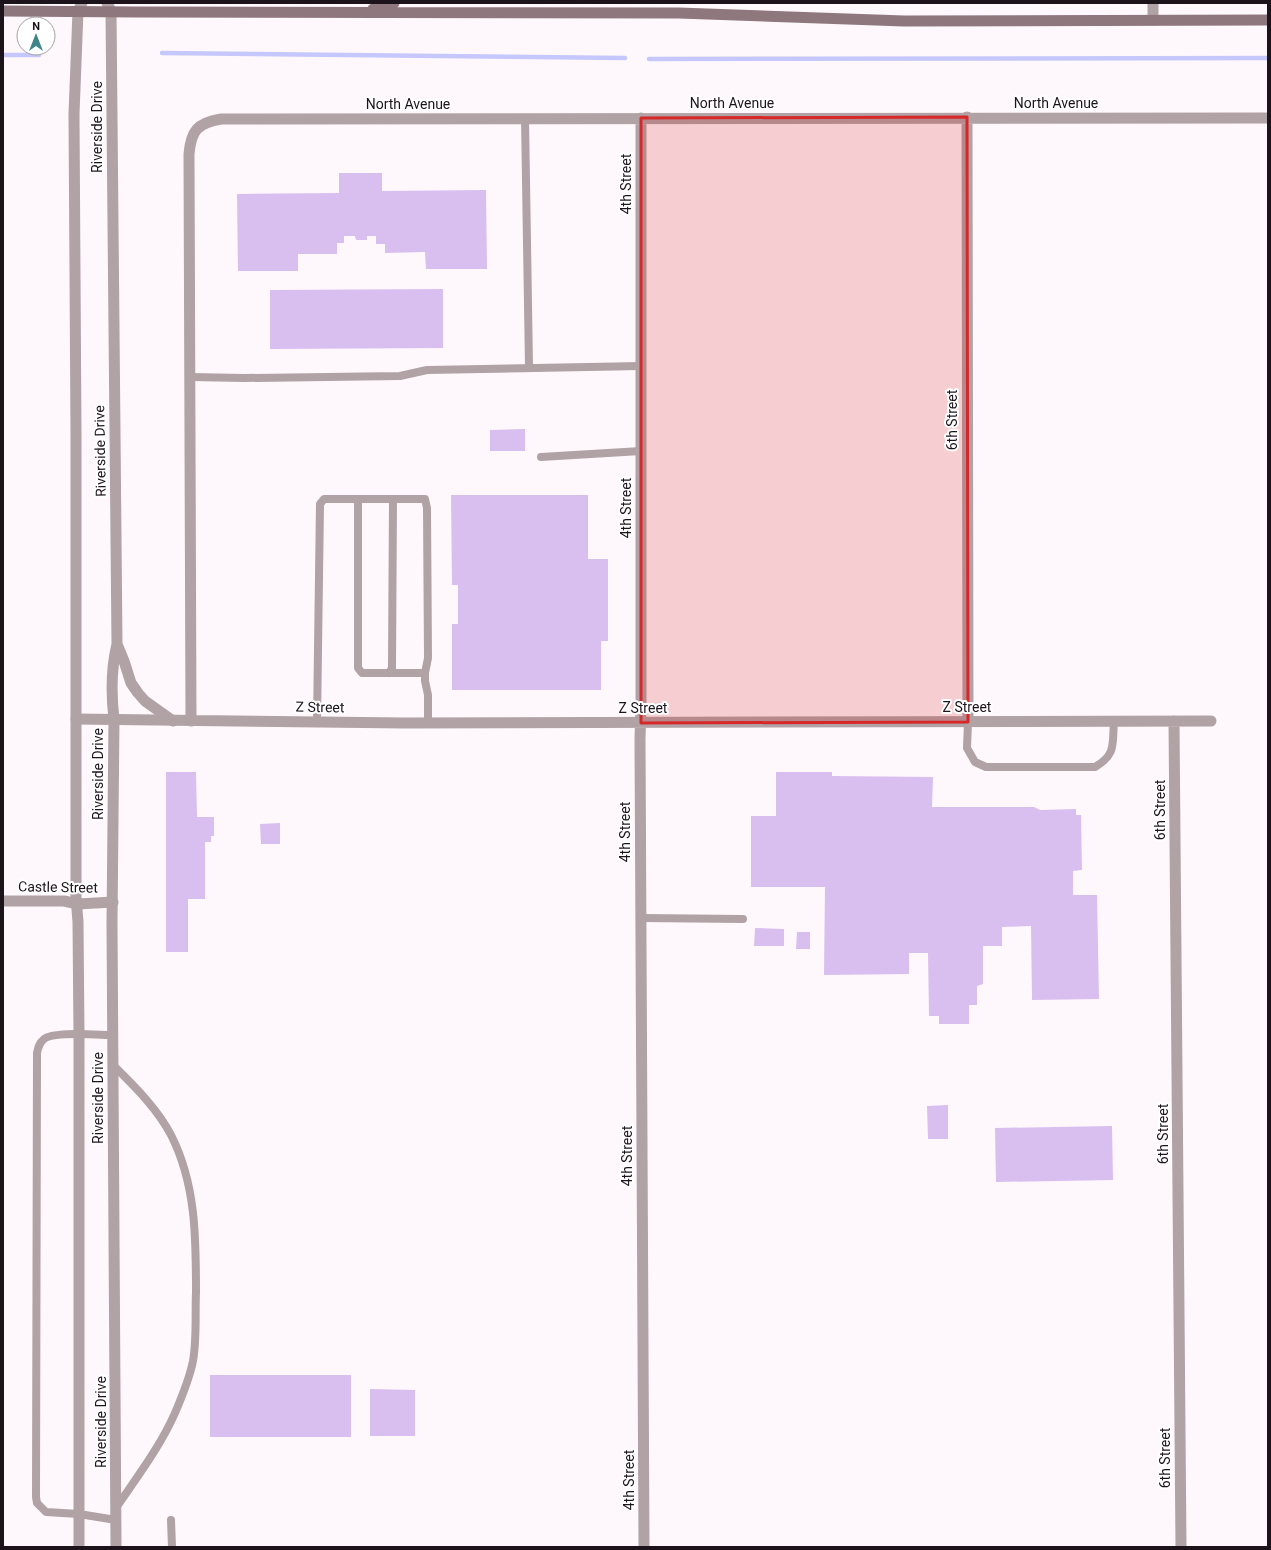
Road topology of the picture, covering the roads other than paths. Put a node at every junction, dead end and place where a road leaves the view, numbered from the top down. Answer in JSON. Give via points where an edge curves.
{"nodes":[{"id":1,"x":394,"y":3,"type":"edge"},
{"id":2,"x":1154,"y":3,"type":"edge"},
{"id":3,"x":80,"y":7,"type":"edge"},
{"id":4,"x":109,"y":7,"type":"edge"},
{"id":5,"x":3,"y":11,"type":"edge"},
{"id":6,"x":359,"y":12,"type":"junction"},
{"id":7,"x":1153,"y":20,"type":"junction"},
{"id":8,"x":1268,"y":20,"type":"edge"},
{"id":9,"x":967,"y":117,"type":"junction"},
{"id":10,"x":525,"y":118,"type":"junction"},
{"id":11,"x":640,"y":118,"type":"junction"},
{"id":12,"x":1268,"y":118,"type":"edge"},
{"id":13,"x":641,"y":366,"type":"junction"},
{"id":14,"x":529,"y":368,"type":"junction"},
{"id":15,"x":190,"y":377,"type":"junction"},
{"id":16,"x":641,"y":451,"type":"junction"},
{"id":17,"x":541,"y":457,"type":"dead end"},
{"id":18,"x":392,"y":498,"type":"junction"},
{"id":19,"x":358,"y":499,"type":"junction"},
{"id":20,"x":117,"y":644,"type":"junction"},
{"id":21,"x":388,"y":673,"type":"junction"},
{"id":22,"x":425,"y":673,"type":"junction"},
{"id":23,"x":76,"y":719,"type":"junction"},
{"id":24,"x":114,"y":719,"type":"junction"},
{"id":25,"x":173,"y":721,"type":"junction"},
{"id":26,"x":191,"y":721,"type":"junction"},
{"id":27,"x":1114,"y":721,"type":"junction"},
{"id":28,"x":1174,"y":721,"type":"junction"},
{"id":29,"x":1211,"y":721,"type":"dead end"},
{"id":30,"x":317,"y":722,"type":"junction"},
{"id":31,"x":640,"y":722,"type":"junction"},
{"id":32,"x":968,"y":722,"type":"junction"},
{"id":33,"x":428,"y":723,"type":"junction"},
{"id":34,"x":3,"y":901,"type":"edge"},
{"id":35,"x":113,"y":902,"type":"junction"},
{"id":36,"x":78,"y":904,"type":"junction"},
{"id":37,"x":641,"y":918,"type":"junction"},
{"id":38,"x":742,"y":919,"type":"dead end"},
{"id":39,"x":79,"y":1036,"type":"junction"},
{"id":40,"x":113,"y":1036,"type":"junction"},
{"id":41,"x":113,"y":1065,"type":"junction"},
{"id":42,"x":116,"y":1508,"type":"junction"},
{"id":43,"x":79,"y":1514,"type":"junction"},
{"id":44,"x":116,"y":1520,"type":"junction"},
{"id":45,"x":171,"y":1520,"type":"dead end"},
{"id":46,"x":79,"y":1547,"type":"edge"},
{"id":47,"x":116,"y":1547,"type":"edge"},
{"id":48,"x":172,"y":1547,"type":"edge"},
{"id":49,"x":644,"y":1547,"type":"edge"},
{"id":50,"x":1181,"y":1547,"type":"edge"}],
"edges":[{"from":1,"to":6,"type":"main road"},
{"from":2,"to":7,"type":"street"},
{"from":3,"to":4,"type":"main road"},
{"from":3,"to":5,"type":"main road"},
{"from":3,"to":23,"type":"street","name":"Riverside Drive","via":[[74,114]]},
{"from":4,"to":6,"type":"main road"},
{"from":4,"to":20,"type":"street","name":"Riverside Drive"},
{"from":6,"to":7,"type":"main road","via":[[679,13],[904,21]]},
{"from":7,"to":8,"type":"main road"},
{"from":9,"to":11,"type":"street","name":"North Avenue"},
{"from":9,"to":12,"type":"street","name":"North Avenue"},
{"from":9,"to":32,"type":"street","name":"6th Street"},
{"from":10,"to":11,"type":"street","name":"North Avenue"},
{"from":10,"to":14,"type":"lane"},
{"from":10,"to":15,"type":"street","name":"North Avenue","via":[[221,120],[208,121],[197,128],[190,140],[189,154]]},
{"from":11,"to":13,"type":"street","name":"4th Street"},
{"from":13,"to":14,"type":"lane"},
{"from":13,"to":16,"type":"street","name":"4th Street"},
{"from":14,"to":15,"type":"lane","via":[[427,370],[400,376]]},
{"from":15,"to":26,"type":"street"},
{"from":16,"to":17,"type":"lane"},
{"from":16,"to":31,"type":"street","name":"4th Street"},
{"from":18,"to":19,"type":"lane"},
{"from":18,"to":21,"type":"lane","via":[[392,668]]},
{"from":18,"to":22,"type":"lane","via":[[425,498],[427,508],[428,658]]},
{"from":19,"to":21,"type":"lane","via":[[358,668],[362,673]]},
{"from":19,"to":30,"type":"lane","via":[[324,498],[320,504]]},
{"from":20,"to":24,"type":"street","name":"Riverside Drive","via":[[113,661]]},
{"from":20,"to":25,"type":"street","via":[[131,683],[138,694]]},
{"from":21,"to":22,"type":"lane"},
{"from":22,"to":33,"type":"lane"},
{"from":23,"to":24,"type":"street","name":"Z Street"},
{"from":23,"to":36,"type":"street","name":"Riverside Drive"},
{"from":24,"to":25,"type":"street","name":"Z Street"},
{"from":24,"to":35,"type":"street","name":"Riverside Drive"},
{"from":25,"to":26,"type":"street","name":"Z Street"},
{"from":26,"to":30,"type":"street","name":"Z Street"},
{"from":27,"to":28,"type":"street","name":"Z Street"},
{"from":27,"to":32,"type":"street","name":"Z Street"},
{"from":27,"to":32,"type":"lane","via":[[1111,752],[1106,761],[1095,767],[986,767],[975,762],[967,748]]},
{"from":28,"to":29,"type":"street","name":"Z Street"},
{"from":28,"to":50,"type":"street","name":"6th Street"},
{"from":30,"to":33,"type":"street","name":"Z Street"},
{"from":31,"to":32,"type":"street","name":"Z Street"},
{"from":31,"to":33,"type":"street","name":"Z Street"},
{"from":31,"to":37,"type":"street","name":"4th Street"},
{"from":34,"to":36,"type":"street","name":"Castle Street","via":[[64,901]]},
{"from":35,"to":36,"type":"street","name":"Castle Street"},
{"from":35,"to":40,"type":"street","name":"Riverside Drive"},
{"from":36,"to":39,"type":"street","name":"Riverside Drive"},
{"from":37,"to":38,"type":"lane"},
{"from":37,"to":49,"type":"street","name":"4th Street"},
{"from":39,"to":40,"type":"lane"},
{"from":39,"to":43,"type":"street","name":"Riverside Drive"},
{"from":39,"to":43,"type":"lane","via":[[50,1036],[43,1039],[37,1053],[36,1497],[37,1503],[46,1512]]},
{"from":40,"to":41,"type":"street","name":"Riverside Drive"},
{"from":41,"to":42,"type":"street","name":"Riverside Drive"},
{"from":41,"to":42,"type":"lane","via":[[152,1106],[170,1133],[181,1156],[189,1186],[196,1246],[196,1325],[192,1362],[176,1412],[160,1442]]},
{"from":42,"to":44,"type":"street","name":"Riverside Drive"},
{"from":43,"to":44,"type":"lane"},
{"from":43,"to":46,"type":"street","name":"Riverside Drive"},
{"from":44,"to":47,"type":"street","name":"Riverside Drive"},
{"from":45,"to":48,"type":"lane"}]}
